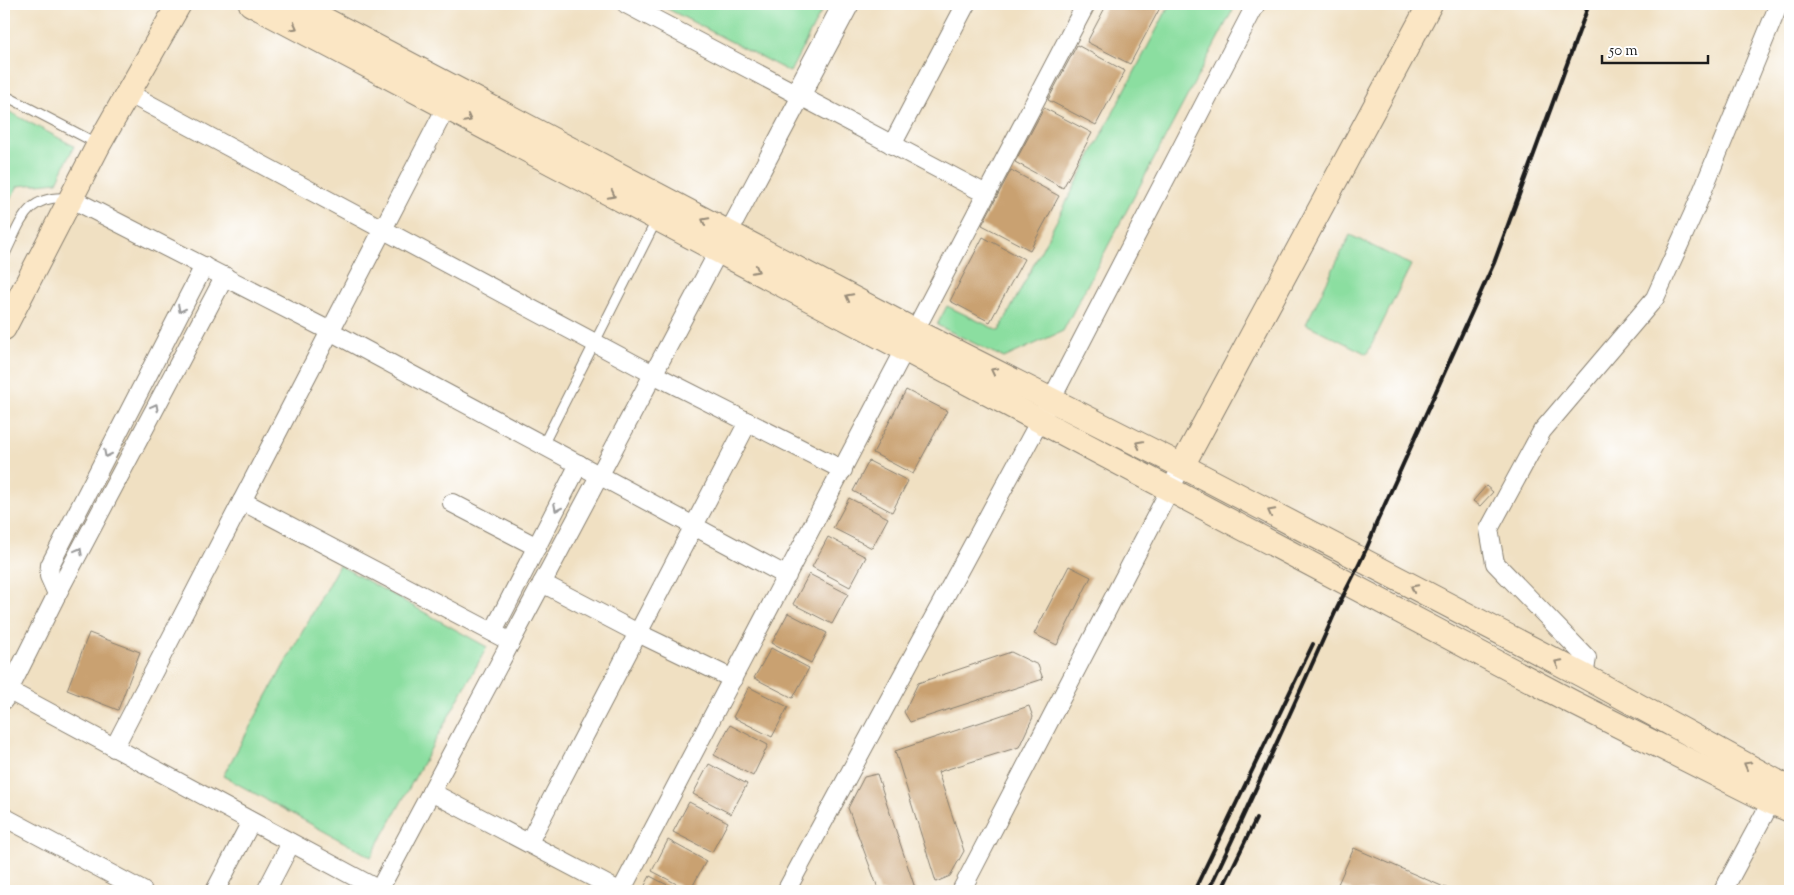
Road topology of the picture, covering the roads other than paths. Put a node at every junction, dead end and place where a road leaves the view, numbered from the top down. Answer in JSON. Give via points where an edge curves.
{"nodes":[{"id":1,"x":179,"y":4,"type":"edge"},
{"id":2,"x":251,"y":4,"type":"edge"},
{"id":3,"x":295,"y":4,"type":"edge"},
{"id":4,"x":626,"y":4,"type":"edge"},
{"id":5,"x":837,"y":4,"type":"edge"},
{"id":6,"x":850,"y":4,"type":"edge"},
{"id":7,"x":966,"y":4,"type":"edge"},
{"id":8,"x":1086,"y":4,"type":"edge"},
{"id":9,"x":1256,"y":4,"type":"edge"},
{"id":10,"x":1779,"y":4,"type":"edge"},
{"id":11,"x":1426,"y":5,"type":"edge"},
{"id":12,"x":128,"y":93,"type":"junction"},
{"id":13,"x":796,"y":94,"type":"junction"},
{"id":14,"x":4,"y":95,"type":"edge"},
{"id":15,"x":451,"y":98,"type":"junction"},
{"id":16,"x":99,"y":144,"type":"junction"},
{"id":17,"x":892,"y":145,"type":"junction"},
{"id":18,"x":986,"y":194,"type":"junction"},
{"id":19,"x":70,"y":198,"type":"junction"},
{"id":20,"x":654,"y":225,"type":"dead end"},
{"id":21,"x":383,"y":230,"type":"junction"},
{"id":22,"x":723,"y":242,"type":"junction"},
{"id":23,"x":4,"y":256,"type":"edge"},
{"id":24,"x":204,"y":266,"type":"junction"},
{"id":25,"x":225,"y":276,"type":"junction"},
{"id":26,"x":4,"y":328,"type":"edge"},
{"id":27,"x":330,"y":331,"type":"junction"},
{"id":28,"x":910,"y":341,"type":"junction"},
{"id":29,"x":595,"y":343,"type":"junction"},
{"id":30,"x":653,"y":374,"type":"junction"},
{"id":31,"x":1051,"y":400,"type":"junction"},
{"id":32,"x":1039,"y":420,"type":"junction"},
{"id":33,"x":748,"y":422,"type":"junction"},
{"id":34,"x":543,"y":445,"type":"junction"},
{"id":35,"x":579,"y":464,"type":"junction"},
{"id":36,"x":1182,"y":466,"type":"junction"},
{"id":37,"x":842,"y":470,"type":"junction"},
{"id":38,"x":600,"y":475,"type":"junction"},
{"id":39,"x":1170,"y":490,"type":"junction"},
{"id":40,"x":242,"y":501,"type":"junction"},
{"id":41,"x":452,"y":503,"type":"dead end"},
{"id":42,"x":694,"y":526,"type":"junction"},
{"id":43,"x":537,"y":547,"type":"junction"},
{"id":44,"x":787,"y":576,"type":"junction"},
{"id":45,"x":542,"y":583,"type":"junction"},
{"id":46,"x":57,"y":594,"type":"junction"},
{"id":47,"x":493,"y":632,"type":"junction"},
{"id":48,"x":638,"y":633,"type":"junction"},
{"id":49,"x":511,"y":642,"type":"junction"},
{"id":50,"x":1584,"y":676,"type":"junction"},
{"id":51,"x":733,"y":679,"type":"junction"},
{"id":52,"x":5,"y":693,"type":"edge"},
{"id":53,"x":114,"y":748,"type":"junction"},
{"id":54,"x":1790,"y":789,"type":"edge"},
{"id":55,"x":431,"y":792,"type":"junction"},
{"id":56,"x":1781,"y":806,"type":"edge"},
{"id":57,"x":4,"y":818,"type":"edge"},
{"id":58,"x":251,"y":822,"type":"junction"},
{"id":59,"x":529,"y":842,"type":"junction"},
{"id":60,"x":291,"y":843,"type":"junction"},
{"id":61,"x":143,"y":891,"type":"edge"},
{"id":62,"x":215,"y":891,"type":"edge"},
{"id":63,"x":266,"y":891,"type":"edge"},
{"id":64,"x":380,"y":891,"type":"edge"},
{"id":65,"x":620,"y":891,"type":"edge"},
{"id":66,"x":786,"y":891,"type":"edge"},
{"id":67,"x":961,"y":891,"type":"edge"},
{"id":68,"x":1723,"y":891,"type":"edge"}],
"edges":[{"from":1,"to":12,"type":"street"},
{"from":2,"to":15,"type":"street","one_way":true},
{"from":3,"to":15,"type":"street"},
{"from":4,"to":13,"type":"street"},
{"from":5,"to":13,"type":"lane"},
{"from":6,"to":13,"type":"street"},
{"from":7,"to":17,"type":"street"},
{"from":8,"to":18,"type":"street"},
{"from":9,"to":31,"type":"street"},
{"from":10,"to":50,"type":"street","via":[[1655,298],[1542,431],[1489,530],[1495,563],[1587,658]]},
{"from":11,"to":36,"type":"street"},
{"from":12,"to":16,"type":"street"},
{"from":12,"to":21,"type":"street"},
{"from":13,"to":17,"type":"street"},
{"from":13,"to":22,"type":"street"},
{"from":14,"to":16,"type":"lane"},
{"from":15,"to":21,"type":"street"},
{"from":15,"to":22,"type":"street"},
{"from":16,"to":19,"type":"street"},
{"from":17,"to":18,"type":"street"},
{"from":18,"to":28,"type":"street"},
{"from":19,"to":23,"type":"lane","via":[[52,196],[28,210]]},
{"from":19,"to":24,"type":"street"},
{"from":19,"to":26,"type":"street"},
{"from":20,"to":29,"type":"lane"},
{"from":21,"to":27,"type":"street"},
{"from":21,"to":29,"type":"street"},
{"from":22,"to":28,"type":"street"},
{"from":22,"to":30,"type":"street"},
{"from":24,"to":25,"type":"street"},
{"from":24,"to":46,"type":"street","one_way":true,"via":[[50,565],[49,576]]},
{"from":25,"to":27,"type":"street"},
{"from":46,"to":25,"type":"street","one_way":true},
{"from":27,"to":34,"type":"street"},
{"from":27,"to":40,"type":"street"},
{"from":31,"to":28,"type":"street","one_way":true},
{"from":28,"to":32,"type":"street"},
{"from":28,"to":37,"type":"street"},
{"from":29,"to":30,"type":"street"},
{"from":29,"to":34,"type":"lane"},
{"from":30,"to":33,"type":"street"},
{"from":30,"to":38,"type":"street"},
{"from":31,"to":32,"type":"street"},
{"from":36,"to":31,"type":"street","one_way":true},
{"from":32,"to":39,"type":"street"},
{"from":32,"to":66,"type":"street"},
{"from":33,"to":37,"type":"street"},
{"from":33,"to":42,"type":"street"},
{"from":34,"to":35,"type":"street"},
{"from":35,"to":38,"type":"street"},
{"from":35,"to":43,"type":"street","one_way":true},
{"from":36,"to":39,"type":"street"},
{"from":50,"to":36,"type":"street","one_way":true},
{"from":37,"to":44,"type":"street"},
{"from":38,"to":42,"type":"street"},
{"from":38,"to":45,"type":"street"},
{"from":39,"to":56,"type":"street","via":[[1572,702]]},
{"from":39,"to":67,"type":"street"},
{"from":40,"to":47,"type":"street"},
{"from":40,"to":53,"type":"street"},
{"from":41,"to":43,"type":"street"},
{"from":42,"to":44,"type":"street"},
{"from":42,"to":48,"type":"street"},
{"from":43,"to":47,"type":"street"},
{"from":44,"to":51,"type":"street"},
{"from":45,"to":48,"type":"street"},
{"from":45,"to":49,"type":"street"},
{"from":46,"to":52,"type":"street"},
{"from":47,"to":49,"type":"street"},
{"from":48,"to":51,"type":"street"},
{"from":48,"to":59,"type":"street"},
{"from":49,"to":55,"type":"street"},
{"from":54,"to":50,"type":"street","one_way":true},
{"from":51,"to":65,"type":"street"},
{"from":52,"to":53,"type":"street"},
{"from":53,"to":58,"type":"street"},
{"from":55,"to":59,"type":"street"},
{"from":55,"to":64,"type":"street"},
{"from":56,"to":68,"type":"street"},
{"from":57,"to":61,"type":"street"},
{"from":58,"to":60,"type":"street"},
{"from":58,"to":62,"type":"street"},
{"from":59,"to":65,"type":"street"},
{"from":60,"to":63,"type":"street"},
{"from":60,"to":64,"type":"street"}]}
